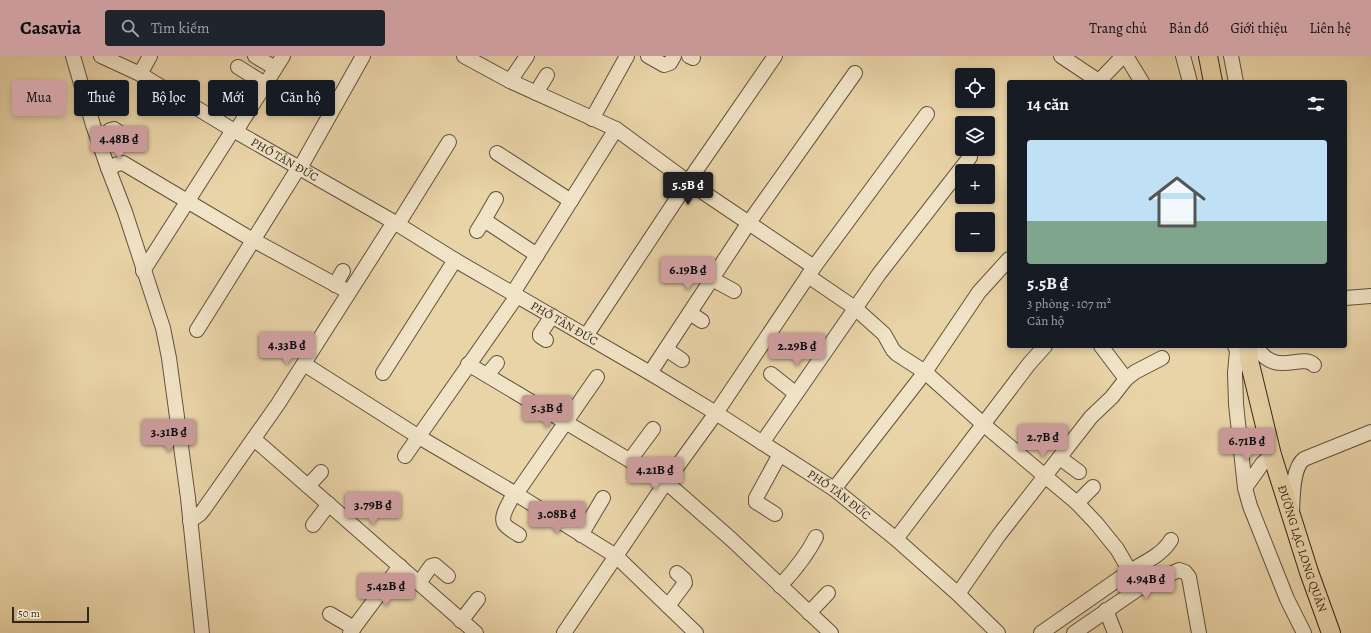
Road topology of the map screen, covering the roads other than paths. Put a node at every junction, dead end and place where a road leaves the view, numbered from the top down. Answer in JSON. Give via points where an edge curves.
{"nodes":[{"id":1,"x":73,"y":56,"type":"edge"},
{"id":2,"x":102,"y":56,"type":"edge"},
{"id":3,"x":150,"y":56,"type":"edge"},
{"id":4,"x":255,"y":56,"type":"edge"},
{"id":5,"x":363,"y":56,"type":"edge"},
{"id":6,"x":464,"y":56,"type":"edge"},
{"id":7,"x":627,"y":56,"type":"edge"},
{"id":8,"x":648,"y":56,"type":"edge"},
{"id":9,"x":674,"y":56,"type":"edge"},
{"id":10,"x":775,"y":56,"type":"edge"},
{"id":11,"x":1061,"y":56,"type":"edge"},
{"id":12,"x":1125,"y":56,"type":"edge"},
{"id":13,"x":1183,"y":56,"type":"edge"},
{"id":14,"x":1208,"y":56,"type":"edge"},
{"id":15,"x":1231,"y":56,"type":"edge"},
{"id":16,"x":524,"y":57,"type":"edge"},
{"id":17,"x":279,"y":62,"type":"edge"},
{"id":18,"x":238,"y":67,"type":"dead end"},
{"id":19,"x":855,"y":73,"type":"dead end"},
{"id":20,"x":140,"y":74,"type":"junction"},
{"id":21,"x":547,"y":76,"type":"dead end"},
{"id":22,"x":1096,"y":80,"type":"edge"},
{"id":23,"x":1101,"y":80,"type":"edge"},
{"id":24,"x":1141,"y":80,"type":"edge"},
{"id":25,"x":1189,"y":80,"type":"edge"},
{"id":26,"x":1213,"y":80,"type":"edge"},
{"id":27,"x":1236,"y":80,"type":"edge"},
{"id":28,"x":510,"y":81,"type":"junction"},
{"id":29,"x":265,"y":84,"type":"junction"},
{"id":30,"x":536,"y":93,"type":"junction"},
{"id":31,"x":927,"y":114,"type":"dead end"},
{"id":32,"x":592,"y":119,"type":"junction"},
{"id":33,"x":616,"y":129,"type":"junction"},
{"id":34,"x":235,"y":130,"type":"junction"},
{"id":35,"x":124,"y":136,"type":"dead end"},
{"id":36,"x":449,"y":142,"type":"dead end"},
{"id":37,"x":100,"y":144,"type":"junction"},
{"id":38,"x":496,"y":153,"type":"dead end"},
{"id":39,"x":970,"y":157,"type":"dead end"},
{"id":40,"x":299,"y":167,"type":"junction"},
{"id":41,"x":108,"y":168,"type":"junction"},
{"id":42,"x":688,"y":182,"type":"junction"},
{"id":43,"x":496,"y":199,"type":"dead end"},
{"id":44,"x":188,"y":201,"type":"junction"},
{"id":45,"x":571,"y":201,"type":"junction"},
{"id":46,"x":396,"y":223,"type":"junction"},
{"id":47,"x":748,"y":224,"type":"junction"},
{"id":48,"x":252,"y":240,"type":"junction"},
{"id":49,"x":537,"y":255,"type":"junction"},
{"id":50,"x":455,"y":260,"type":"junction"},
{"id":51,"x":1007,"y":261,"type":"edge"},
{"id":52,"x":143,"y":271,"type":"junction"},
{"id":53,"x":343,"y":271,"type":"dead end"},
{"id":54,"x":811,"y":271,"type":"junction"},
{"id":55,"x":712,"y":279,"type":"junction"},
{"id":56,"x":335,"y":285,"type":"junction"},
{"id":57,"x":734,"y":291,"type":"dead end"},
{"id":58,"x":349,"y":292,"type":"junction"},
{"id":59,"x":515,"y":294,"type":"junction"},
{"id":60,"x":1371,"y":296,"type":"edge"},
{"id":61,"x":1347,"y":298,"type":"edge"},
{"id":62,"x":855,"y":308,"type":"junction"},
{"id":63,"x":690,"y":312,"type":"junction"},
{"id":64,"x":552,"y":316,"type":"junction"},
{"id":65,"x":702,"y":321,"type":"dead end"},
{"id":66,"x":197,"y":330,"type":"dead end"},
{"id":67,"x":586,"y":336,"type":"junction"},
{"id":68,"x":546,"y":340,"type":"dead end"},
{"id":69,"x":1043,"y":348,"type":"edge"},
{"id":70,"x":1103,"y":348,"type":"edge"},
{"id":71,"x":1245,"y":348,"type":"edge"},
{"id":72,"x":1245,"y":348,"type":"edge"},
{"id":73,"x":1247,"y":348,"type":"edge"},
{"id":74,"x":666,"y":349,"type":"junction"},
{"id":75,"x":1162,"y":358,"type":"dead end"},
{"id":76,"x":682,"y":360,"type":"dead end"},
{"id":77,"x":497,"y":363,"type":"dead end"},
{"id":78,"x":304,"y":364,"type":"junction"},
{"id":79,"x":468,"y":364,"type":"junction"},
{"id":80,"x":1314,"y":365,"type":"dead end"},
{"id":81,"x":925,"y":372,"type":"junction"},
{"id":82,"x":383,"y":373,"type":"dead end"},
{"id":83,"x":650,"y":373,"type":"junction"},
{"id":84,"x":771,"y":374,"type":"dead end"},
{"id":85,"x":487,"y":375,"type":"junction"},
{"id":86,"x":597,"y":377,"type":"dead end"},
{"id":87,"x":1126,"y":379,"type":"junction"},
{"id":88,"x":795,"y":393,"type":"junction"},
{"id":89,"x":716,"y":412,"type":"junction"},
{"id":90,"x":566,"y":423,"type":"junction"},
{"id":91,"x":983,"y":424,"type":"junction"},
{"id":92,"x":653,"y":429,"type":"dead end"},
{"id":93,"x":1371,"y":432,"type":"edge"},
{"id":94,"x":419,"y":437,"type":"junction"},
{"id":95,"x":254,"y":438,"type":"junction"},
{"id":96,"x":762,"y":443,"type":"junction"},
{"id":97,"x":780,"y":454,"type":"junction"},
{"id":98,"x":1272,"y":455,"type":"junction"},
{"id":99,"x":405,"y":456,"type":"dead end"},
{"id":100,"x":1060,"y":458,"type":"junction"},
{"id":101,"x":630,"y":460,"type":"junction"},
{"id":102,"x":321,"y":472,"type":"dead end"},
{"id":103,"x":1079,"y":472,"type":"dead end"},
{"id":104,"x":1044,"y":476,"type":"junction"},
{"id":105,"x":666,"y":482,"type":"junction"},
{"id":106,"x":308,"y":486,"type":"junction"},
{"id":107,"x":1093,"y":487,"type":"dead end"},
{"id":108,"x":1245,"y":488,"type":"junction"},
{"id":109,"x":834,"y":489,"type":"junction"},
{"id":110,"x":515,"y":494,"type":"junction"},
{"id":111,"x":603,"y":498,"type":"dead end"},
{"id":112,"x":1077,"y":503,"type":"junction"},
{"id":113,"x":329,"y":504,"type":"junction"},
{"id":114,"x":776,"y":514,"type":"dead end"},
{"id":115,"x":1291,"y":516,"type":"junction"},
{"id":116,"x":190,"y":521,"type":"junction"},
{"id":117,"x":313,"y":525,"type":"dead end"},
{"id":118,"x":581,"y":534,"type":"junction"},
{"id":119,"x":519,"y":535,"type":"dead end"},
{"id":120,"x":816,"y":537,"type":"dead end"},
{"id":121,"x":896,"y":539,"type":"junction"},
{"id":122,"x":1171,"y":540,"type":"dead end"},
{"id":123,"x":616,"y":556,"type":"junction"},
{"id":124,"x":400,"y":566,"type":"junction"},
{"id":125,"x":803,"y":566,"type":"dead end"},
{"id":126,"x":1130,"y":571,"type":"junction"},
{"id":127,"x":677,"y":574,"type":"dead end"},
{"id":128,"x":448,"y":576,"type":"dead end"},
{"id":129,"x":419,"y":583,"type":"junction"},
{"id":130,"x":782,"y":587,"type":"junction"},
{"id":131,"x":1138,"y":589,"type":"junction"},
{"id":132,"x":828,"y":593,"type":"dead end"},
{"id":133,"x":958,"y":594,"type":"junction"},
{"id":134,"x":478,"y":599,"type":"dead end"},
{"id":135,"x":668,"y":606,"type":"junction"},
{"id":136,"x":1106,"y":610,"type":"junction"},
{"id":137,"x":809,"y":613,"type":"junction"},
{"id":138,"x":330,"y":614,"type":"dead end"},
{"id":139,"x":461,"y":621,"type":"junction"},
{"id":140,"x":352,"y":631,"type":"edge"},
{"id":141,"x":568,"y":631,"type":"edge"},
{"id":142,"x":202,"y":633,"type":"edge"},
{"id":143,"x":476,"y":633,"type":"edge"},
{"id":144,"x":696,"y":633,"type":"edge"},
{"id":145,"x":831,"y":633,"type":"edge"},
{"id":146,"x":998,"y":633,"type":"edge"},
{"id":147,"x":1041,"y":633,"type":"edge"},
{"id":148,"x":1074,"y":633,"type":"edge"},
{"id":149,"x":1115,"y":633,"type":"edge"},
{"id":150,"x":1199,"y":633,"type":"edge"},
{"id":151,"x":1304,"y":633,"type":"edge"},
{"id":152,"x":1331,"y":633,"type":"edge"}],
"edges":[{"from":1,"to":37,"type":"street"},
{"from":2,"to":20,"type":"street","name":"PHỐ TÂN ĐỨC"},
{"from":3,"to":20,"type":"street"},
{"from":4,"to":17,"type":"street"},
{"from":5,"to":40,"type":"street"},
{"from":6,"to":28,"type":"street"},
{"from":7,"to":32,"type":"street"},
{"from":8,"to":9,"type":"street","via":[[664,65],[670,63]]},
{"from":10,"to":42,"type":"street"},
{"from":11,"to":22,"type":"street"},
{"from":12,"to":23,"type":"street"},
{"from":12,"to":24,"type":"street"},
{"from":13,"to":25,"type":"street"},
{"from":14,"to":26,"type":"main road"},
{"from":15,"to":27,"type":"street"},
{"from":16,"to":28,"type":"street"},
{"from":17,"to":29,"type":"street"},
{"from":18,"to":29,"type":"street"},
{"from":19,"to":47,"type":"street"},
{"from":20,"to":34,"type":"street","name":"PHỐ TÂN ĐỨC"},
{"from":21,"to":30,"type":"street"},
{"from":28,"to":30,"type":"street"},
{"from":29,"to":34,"type":"street"},
{"from":30,"to":32,"type":"street"},
{"from":31,"to":54,"type":"street"},
{"from":32,"to":33,"type":"street"},
{"from":33,"to":42,"type":"street"},
{"from":33,"to":45,"type":"street"},
{"from":34,"to":40,"type":"street","name":"PHỐ TÂN ĐỨC"},
{"from":34,"to":44,"type":"street"},
{"from":35,"to":37,"type":"street","via":[[114,129],[110,130]]},
{"from":36,"to":46,"type":"street"},
{"from":37,"to":41,"type":"street"},
{"from":38,"to":45,"type":"street"},
{"from":39,"to":62,"type":"street"},
{"from":40,"to":46,"type":"street","name":"PHỐ TÂN ĐỨC"},
{"from":40,"to":48,"type":"street"},
{"from":41,"to":44,"type":"street","via":[[123,163]]},
{"from":41,"to":52,"type":"street"},
{"from":42,"to":47,"type":"street"},
{"from":42,"to":67,"type":"street"},
{"from":43,"to":49,"type":"street","via":[[480,225]]},
{"from":44,"to":48,"type":"street"},
{"from":44,"to":52,"type":"street"},
{"from":45,"to":49,"type":"street"},
{"from":46,"to":50,"type":"street","name":"PHỐ TÂN ĐỨC"},
{"from":46,"to":58,"type":"street"},
{"from":47,"to":54,"type":"street"},
{"from":47,"to":55,"type":"street"},
{"from":48,"to":56,"type":"street"},
{"from":48,"to":66,"type":"street"},
{"from":49,"to":59,"type":"street"},
{"from":50,"to":59,"type":"street","name":"PHỐ TÂN ĐỨC"},
{"from":50,"to":82,"type":"street"},
{"from":51,"to":81,"type":"street","via":[[979,292]]},
{"from":52,"to":116,"type":"street","via":[[163,328],[169,358]]},
{"from":53,"to":56,"type":"street"},
{"from":54,"to":62,"type":"street"},
{"from":54,"to":89,"type":"street"},
{"from":55,"to":57,"type":"street"},
{"from":55,"to":63,"type":"street"},
{"from":56,"to":58,"type":"street"},
{"from":58,"to":78,"type":"street"},
{"from":59,"to":64,"type":"street","name":"PHỐ TÂN ĐỨC"},
{"from":59,"to":79,"type":"street"},
{"from":60,"to":61,"type":"street"},
{"from":62,"to":81,"type":"street","via":[[884,334],[893,350]]},
{"from":62,"to":88,"type":"street"},
{"from":63,"to":65,"type":"street"},
{"from":63,"to":74,"type":"street"},
{"from":64,"to":67,"type":"street","name":"PHỐ TÂN ĐỨC"},
{"from":64,"to":68,"type":"street","via":[[540,334]]},
{"from":67,"to":83,"type":"street","name":"PHỐ TÂN ĐỨC"},
{"from":69,"to":91,"type":"street"},
{"from":70,"to":87,"type":"street"},
{"from":71,"to":98,"type":"main road","name":"ĐƯỜNG LẠC LONG QUÂN"},
{"from":72,"to":108,"type":"street","via":[[1235,373]]},
{"from":73,"to":80,"type":"street","via":[[1278,364],[1310,362]]},
{"from":74,"to":76,"type":"street"},
{"from":74,"to":83,"type":"street"},
{"from":75,"to":87,"type":"street"},
{"from":77,"to":85,"type":"street"},
{"from":78,"to":94,"type":"street"},
{"from":78,"to":95,"type":"street"},
{"from":79,"to":85,"type":"street"},
{"from":79,"to":94,"type":"street"},
{"from":81,"to":91,"type":"street"},
{"from":81,"to":109,"type":"street"},
{"from":83,"to":89,"type":"street","name":"PHỐ TÂN ĐỨC"},
{"from":84,"to":88,"type":"street"},
{"from":85,"to":90,"type":"street"},
{"from":86,"to":90,"type":"street"},
{"from":87,"to":100,"type":"street","via":[[1091,417]]},
{"from":88,"to":96,"type":"street"},
{"from":89,"to":96,"type":"street","name":"PHỐ TÂN ĐỨC"},
{"from":89,"to":105,"type":"street"},
{"from":90,"to":101,"type":"street"},
{"from":90,"to":110,"type":"street"},
{"from":91,"to":104,"type":"street"},
{"from":91,"to":121,"type":"street"},
{"from":92,"to":101,"type":"street"},
{"from":93,"to":115,"type":"street","via":[[1300,462],[1296,470]]},
{"from":94,"to":99,"type":"street"},
{"from":94,"to":110,"type":"street"},
{"from":95,"to":106,"type":"street"},
{"from":95,"to":116,"type":"street","via":[[204,509]]},
{"from":96,"to":97,"type":"street","name":"PHỐ TÂN ĐỨC"},
{"from":97,"to":109,"type":"street","name":"PHỐ TÂN ĐỨC"},
{"from":97,"to":114,"type":"street","via":[[756,498],[756,502]]},
{"from":98,"to":108,"type":"street","via":[[1262,464]]},
{"from":98,"to":115,"type":"main road","name":"ĐƯỜNG LẠC LONG QUÂN"},
{"from":100,"to":103,"type":"street"},
{"from":100,"to":104,"type":"street"},
{"from":101,"to":105,"type":"street"},
{"from":102,"to":106,"type":"street"},
{"from":104,"to":112,"type":"street"},
{"from":104,"to":133,"type":"street"},
{"from":105,"to":123,"type":"street"},
{"from":105,"to":130,"type":"street"},
{"from":106,"to":113,"type":"street"},
{"from":107,"to":112,"type":"street"},
{"from":108,"to":151,"type":"street","via":[[1286,599]]},
{"from":109,"to":121,"type":"street","name":"PHỐ TÂN ĐỨC"},
{"from":110,"to":118,"type":"street"},
{"from":110,"to":119,"type":"street","via":[[503,520],[504,525]]},
{"from":111,"to":118,"type":"street"},
{"from":112,"to":126,"type":"street","via":[[1096,522]]},
{"from":113,"to":117,"type":"street"},
{"from":113,"to":124,"type":"street"},
{"from":115,"to":152,"type":"main road","name":"ĐƯỜNG LẠC LONG QUÂN"},
{"from":116,"to":142,"type":"street"},
{"from":118,"to":123,"type":"street"},
{"from":120,"to":130,"type":"street"},
{"from":121,"to":133,"type":"street","name":"PHỐ TÂN ĐỨC"},
{"from":122,"to":126,"type":"street","via":[[1159,554]]},
{"from":123,"to":135,"type":"street"},
{"from":123,"to":141,"type":"street"},
{"from":124,"to":129,"type":"street"},
{"from":124,"to":140,"type":"street"},
{"from":125,"to":130,"type":"street"},
{"from":126,"to":131,"type":"street"},
{"from":126,"to":147,"type":"street"},
{"from":127,"to":135,"type":"street","via":[[685,583]]},
{"from":128,"to":129,"type":"street","via":[[434,565]]},
{"from":129,"to":139,"type":"street"},
{"from":130,"to":137,"type":"street"},
{"from":131,"to":136,"type":"street"},
{"from":131,"to":150,"type":"street","via":[[1179,570],[1185,572],[1189,577]]},
{"from":132,"to":137,"type":"street"},
{"from":133,"to":146,"type":"street","name":"PHỐ TÂN ĐỨC"},
{"from":134,"to":139,"type":"street"},
{"from":135,"to":144,"type":"street"},
{"from":136,"to":148,"type":"street"},
{"from":136,"to":149,"type":"street"},
{"from":137,"to":145,"type":"street"},
{"from":138,"to":140,"type":"street"},
{"from":139,"to":143,"type":"street"}]}
